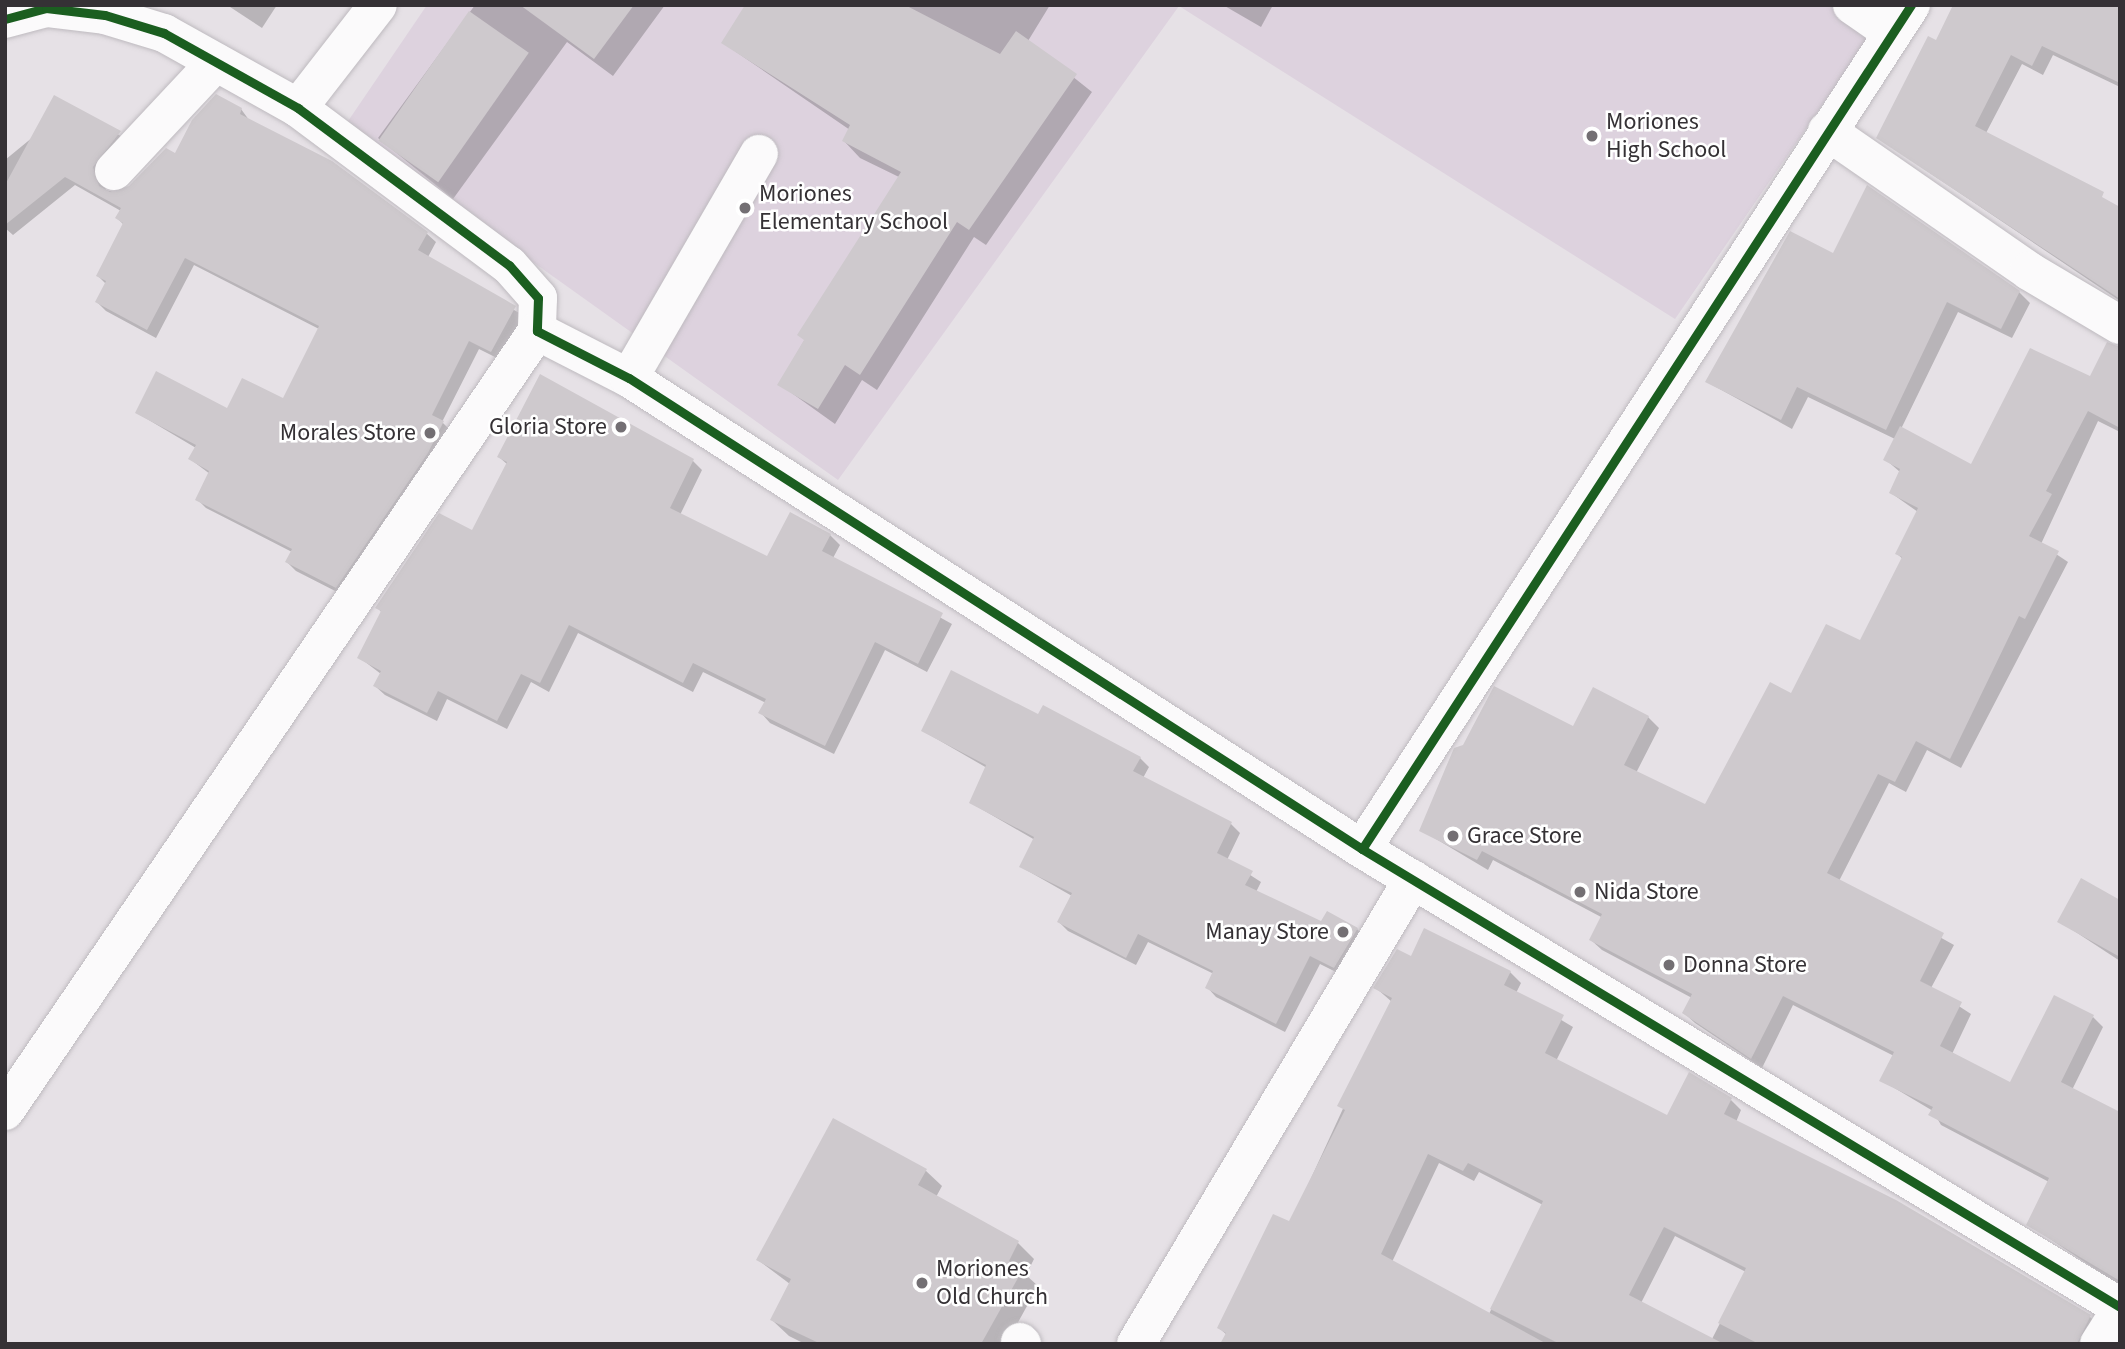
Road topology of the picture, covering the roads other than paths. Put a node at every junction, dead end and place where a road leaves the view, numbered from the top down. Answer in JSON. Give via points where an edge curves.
{"nodes":[{"id":1,"x":378,"y":5,"type":"edge"},
{"id":2,"x":1852,"y":5,"type":"edge"},
{"id":3,"x":5,"y":19,"type":"edge"},
{"id":4,"x":1901,"y":19,"type":"edge"},
{"id":5,"x":216,"y":62,"type":"junction"},
{"id":6,"x":298,"y":108,"type":"junction"},
{"id":7,"x":1827,"y":131,"type":"junction"},
{"id":8,"x":759,"y":154,"type":"dead end"},
{"id":9,"x":114,"y":171,"type":"dead end"},
{"id":10,"x":2120,"y":325,"type":"edge"},
{"id":11,"x":537,"y":331,"type":"junction"},
{"id":12,"x":629,"y":378,"type":"junction"},
{"id":13,"x":1362,"y":849,"type":"junction"},
{"id":14,"x":1413,"y":879,"type":"junction"},
{"id":15,"x":5,"y":1111,"type":"edge"},
{"id":16,"x":2120,"y":1309,"type":"edge"},
{"id":17,"x":1136,"y":1344,"type":"edge"},
{"id":18,"x":2099,"y":1344,"type":"edge"}],
"edges":[{"from":1,"to":6,"type":"street"},
{"from":2,"to":4,"type":"street"},
{"from":3,"to":5,"type":"street","via":[[46,8],[104,15],[163,33]]},
{"from":4,"to":7,"type":"street"},
{"from":5,"to":6,"type":"street"},
{"from":5,"to":9,"type":"street"},
{"from":6,"to":11,"type":"street","via":[[509,265],[538,298]]},
{"from":7,"to":10,"type":"street","via":[[2029,271]]},
{"from":7,"to":13,"type":"street"},
{"from":8,"to":12,"type":"street"},
{"from":11,"to":12,"type":"street"},
{"from":11,"to":15,"type":"street"},
{"from":12,"to":13,"type":"street"},
{"from":13,"to":14,"type":"street"},
{"from":14,"to":16,"type":"street"},
{"from":14,"to":17,"type":"street"},
{"from":16,"to":18,"type":"street"}]}
